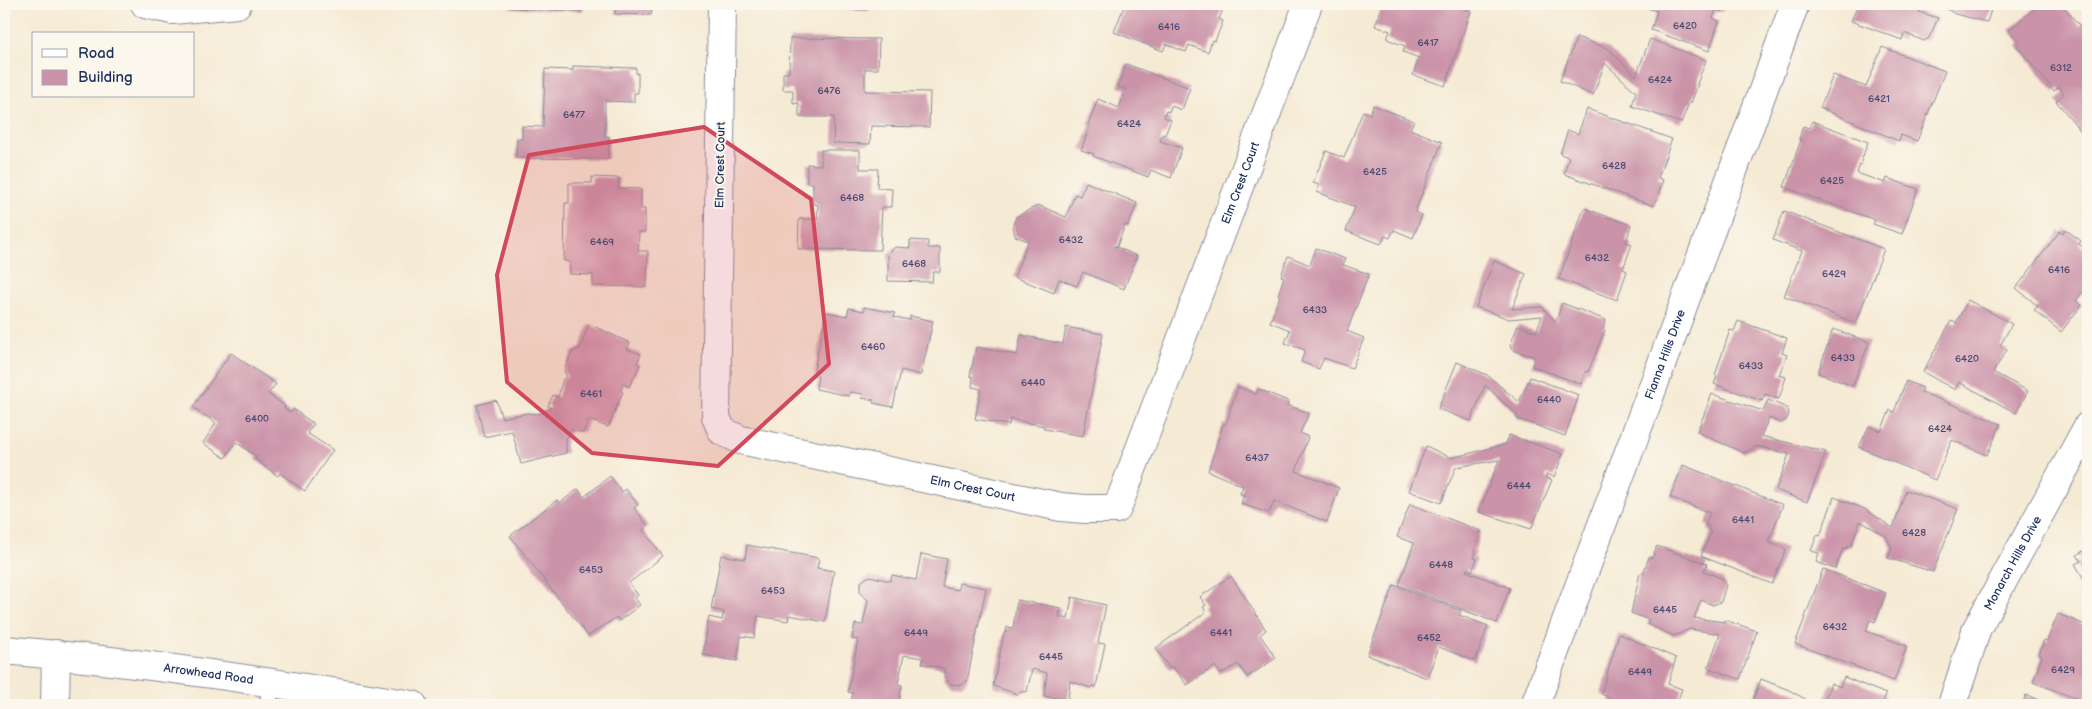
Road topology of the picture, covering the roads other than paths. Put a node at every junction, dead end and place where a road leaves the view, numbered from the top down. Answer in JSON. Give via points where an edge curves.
{"nodes":[{"id":1,"x":145,"y":4,"type":"edge"},
{"id":2,"x":237,"y":4,"type":"edge"},
{"id":3,"x":722,"y":4,"type":"edge"},
{"id":4,"x":1308,"y":4,"type":"edge"},
{"id":5,"x":1795,"y":4,"type":"edge"},
{"id":6,"x":2088,"y":426,"type":"edge"},
{"id":7,"x":4,"y":650,"type":"edge"},
{"id":8,"x":56,"y":654,"type":"junction"},
{"id":9,"x":269,"y":694,"type":"edge"},
{"id":10,"x":55,"y":705,"type":"edge"},
{"id":11,"x":413,"y":705,"type":"edge"},
{"id":12,"x":1535,"y":705,"type":"edge"},
{"id":13,"x":1952,"y":705,"type":"edge"}],
"edges":[{"from":1,"to":2,"type":"street","via":[[172,10]]},
{"from":3,"to":4,"type":"street","name":"Elm Crest Court","via":[[716,417],[722,431],[741,440],[1061,507],[1117,509]]},
{"from":5,"to":12,"type":"street","name":"Fianna Hills Drive"},
{"from":6,"to":13,"type":"street","name":"Monarch Hills Drive","via":[[1977,628]]},
{"from":7,"to":8,"type":"street","name":"Arrowhead Road"},
{"from":8,"to":9,"type":"street","name":"Arrowhead Road"},
{"from":8,"to":10,"type":"street"},
{"from":9,"to":11,"type":"street","name":"Arrowhead Road"}]}
